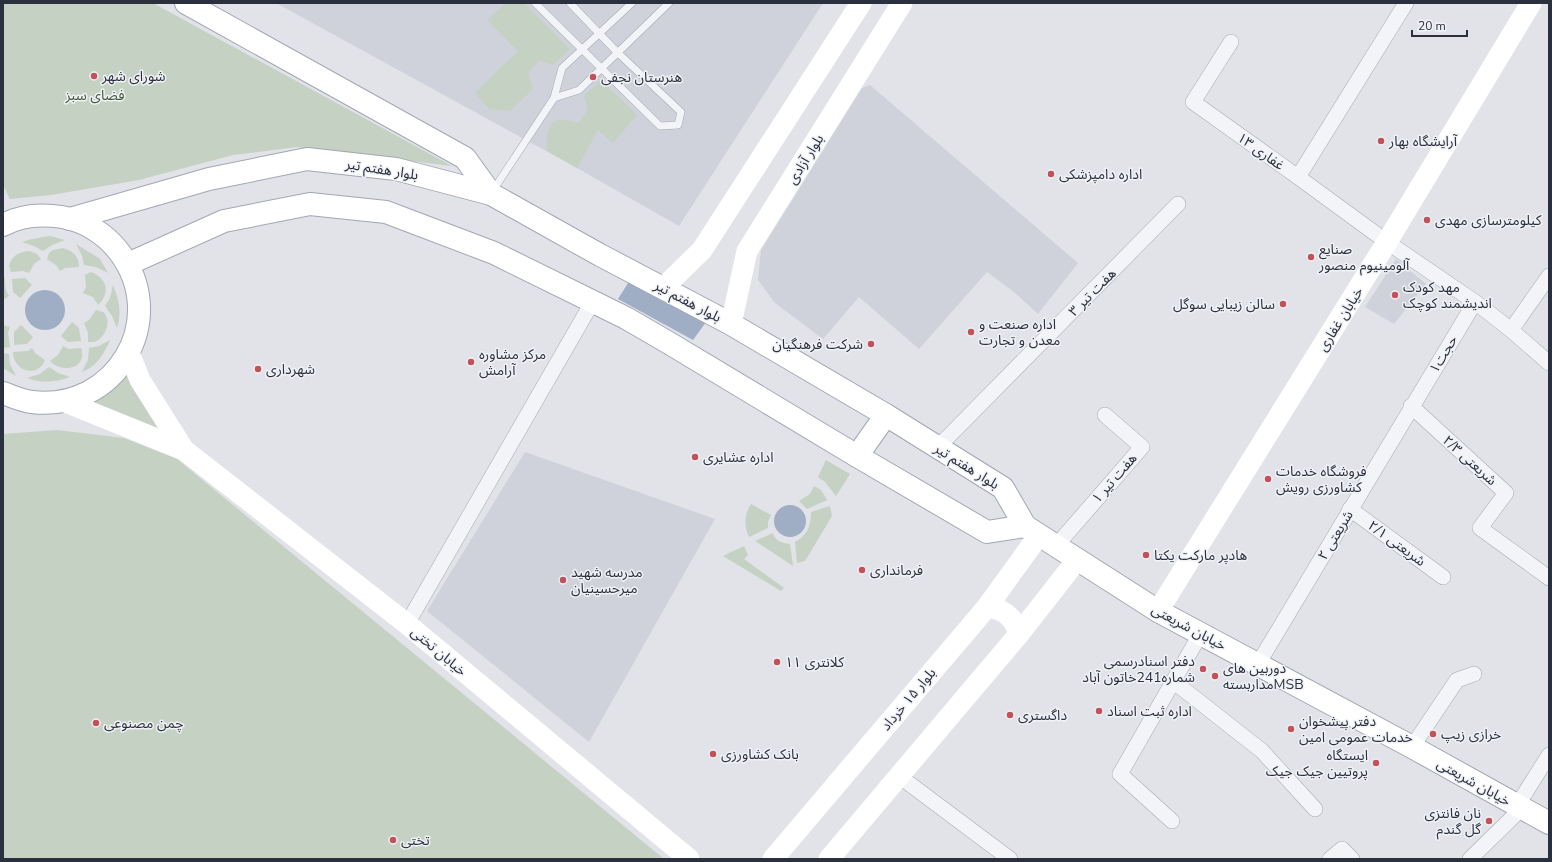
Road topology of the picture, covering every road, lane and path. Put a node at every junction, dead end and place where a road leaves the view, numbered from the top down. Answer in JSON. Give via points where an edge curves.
{"nodes":[{"id":1,"x":186,"y":3,"type":"edge"},
{"id":2,"x":535,"y":3,"type":"edge"},
{"id":3,"x":570,"y":3,"type":"edge"},
{"id":4,"x":632,"y":3,"type":"edge"},
{"id":5,"x":669,"y":3,"type":"edge"},
{"id":6,"x":861,"y":3,"type":"edge"},
{"id":7,"x":902,"y":3,"type":"edge"},
{"id":8,"x":1406,"y":3,"type":"edge"},
{"id":9,"x":1530,"y":3,"type":"edge"},
{"id":10,"x":599,"y":34,"type":"junction"},
{"id":11,"x":1231,"y":42,"type":"dead end"},
{"id":12,"x":582,"y":49,"type":"junction"},
{"id":13,"x":618,"y":53,"type":"junction"},
{"id":14,"x":602,"y":69,"type":"junction"},
{"id":15,"x":554,"y":98,"type":"junction"},
{"id":16,"x":1298,"y":177,"type":"junction"},
{"id":17,"x":491,"y":194,"type":"junction"},
{"id":18,"x":1178,"y":204,"type":"dead end"},
{"id":19,"x":70,"y":219,"type":"junction"},
{"id":20,"x":4,"y":222,"type":"edge"},
{"id":21,"x":1387,"y":242,"type":"junction"},
{"id":22,"x":128,"y":264,"type":"junction"},
{"id":23,"x":1549,"y":276,"type":"edge"},
{"id":24,"x":663,"y":288,"type":"junction"},
{"id":25,"x":593,"y":301,"type":"junction"},
{"id":26,"x":1475,"y":302,"type":"junction"},
{"id":27,"x":731,"y":324,"type":"junction"},
{"id":28,"x":1511,"y":330,"type":"junction"},
{"id":29,"x":129,"y":352,"type":"junction"},
{"id":30,"x":1549,"y":363,"type":"edge"},
{"id":31,"x":3,"y":393,"type":"edge"},
{"id":32,"x":63,"y":401,"type":"junction"},
{"id":33,"x":30,"y":402,"type":"junction"},
{"id":34,"x":1411,"y":406,"type":"junction"},
{"id":35,"x":3,"y":407,"type":"edge"},
{"id":36,"x":886,"y":415,"type":"junction"},
{"id":37,"x":1105,"y":415,"type":"dead end"},
{"id":38,"x":938,"y":447,"type":"junction"},
{"id":39,"x":184,"y":450,"type":"junction"},
{"id":40,"x":857,"y":456,"type":"junction"},
{"id":41,"x":1350,"y":510,"type":"junction"},
{"id":42,"x":1040,"y":535,"type":"junction"},
{"id":43,"x":1077,"y":560,"type":"junction"},
{"id":44,"x":1444,"y":577,"type":"dead end"},
{"id":45,"x":1549,"y":578,"type":"edge"},
{"id":46,"x":987,"y":607,"type":"junction"},
{"id":47,"x":1158,"y":611,"type":"junction"},
{"id":48,"x":407,"y":624,"type":"junction"},
{"id":49,"x":1201,"y":633,"type":"junction"},
{"id":50,"x":1020,"y":634,"type":"junction"},
{"id":51,"x":1258,"y":664,"type":"junction"},
{"id":52,"x":1474,"y":674,"type":"dead end"},
{"id":53,"x":1173,"y":681,"type":"junction"},
{"id":54,"x":1412,"y":746,"type":"junction"},
{"id":55,"x":1549,"y":755,"type":"edge"},
{"id":56,"x":899,"y":776,"type":"junction"},
{"id":57,"x":1520,"y":807,"type":"junction"},
{"id":58,"x":1315,"y":809,"type":"dead end"},
{"id":59,"x":1548,"y":820,"type":"edge"},
{"id":60,"x":1172,"y":821,"type":"dead end"},
{"id":61,"x":1004,"y":857,"type":"edge"},
{"id":62,"x":689,"y":859,"type":"edge"},
{"id":63,"x":773,"y":859,"type":"edge"},
{"id":64,"x":830,"y":859,"type":"edge"},
{"id":65,"x":1330,"y":859,"type":"edge"},
{"id":66,"x":1352,"y":859,"type":"edge"},
{"id":67,"x":1470,"y":859,"type":"edge"}],
"edges":[{"from":1,"to":17,"type":"main road","via":[[465,158]]},
{"from":2,"to":12,"type":"lane"},
{"from":3,"to":10,"type":"lane"},
{"from":4,"to":10,"type":"lane"},
{"from":5,"to":13,"type":"lane"},
{"from":6,"to":24,"type":"street","via":[[702,250]]},
{"from":7,"to":27,"type":"street","name":"بلوار آزادی","via":[[747,251]]},
{"from":8,"to":16,"type":"street"},
{"from":9,"to":21,"type":"street","name":"خیابان غفاری"},
{"from":10,"to":12,"type":"lane"},
{"from":10,"to":13,"type":"lane"},
{"from":11,"to":16,"type":"street","name":"غفاری ۱۳","via":[[1193,102]]},
{"from":12,"to":14,"type":"lane"},
{"from":12,"to":15,"type":"lane","via":[[562,68]]},
{"from":13,"to":14,"type":"lane"},
{"from":13,"to":14,"type":"lane","via":[[681,112],[678,125],[660,126]]},
{"from":14,"to":15,"type":"lane","via":[[580,90]]},
{"from":15,"to":17,"type":"lane"},
{"from":16,"to":21,"type":"street","name":"غفاری ۱۳"},
{"from":17,"to":19,"type":"main road","name":"بلوار هفتم تیر","via":[[396,169],[307,159],[209,179]]},
{"from":17,"to":24,"type":"main road","name":"بلوار هفتم تیر"},
{"from":18,"to":38,"type":"street","name":"هفت تیر ۳"},
{"from":19,"to":20,"type":"main road","via":[[49,215]]},
{"from":19,"to":22,"type":"main road","via":[[94,228],[113,244]]},
{"from":21,"to":26,"type":"street","name":"غفاری ۱۳"},
{"from":21,"to":47,"type":"street","name":"خیابان غفاری"},
{"from":22,"to":25,"type":"main road","via":[[224,221],[310,204],[386,212],[494,253]]},
{"from":22,"to":29,"type":"main road","via":[[136,282],[139,305],[136,334]]},
{"from":23,"to":28,"type":"street"},
{"from":24,"to":27,"type":"main road","name":"بلوار هفتم تیر"},
{"from":25,"to":40,"type":"main road","via":[[669,342]]},
{"from":25,"to":48,"type":"street"},
{"from":26,"to":28,"type":"street","name":"غفاری ۱۳"},
{"from":26,"to":34,"type":"street","name":"حجت۱"},
{"from":27,"to":36,"type":"main road","name":"بلوار هفتم تیر"},
{"from":28,"to":30,"type":"street","name":"غفاری ۱۳"},
{"from":29,"to":32,"type":"main road","via":[[112,375],[90,392]]},
{"from":29,"to":39,"type":"street","via":[[140,380]]},
{"from":31,"to":33,"type":"main road"},
{"from":32,"to":33,"type":"main road"},
{"from":32,"to":39,"type":"street"},
{"from":33,"to":35,"type":"main road"},
{"from":34,"to":41,"type":"street","name":"شریعتی ۲"},
{"from":34,"to":45,"type":"street","name":"شریعتی ۲/۳","via":[[1506,492],[1480,528]]},
{"from":36,"to":38,"type":"main road","name":"بلوار هفتم تیر"},
{"from":36,"to":40,"type":"main road"},
{"from":37,"to":42,"type":"street","name":"هفت تیر ۱","via":[[1142,446]]},
{"from":38,"to":42,"type":"main road","name":"بلوار هفتم تیر","via":[[1003,488]]},
{"from":39,"to":48,"type":"street","name":"خیابان تختی"},
{"from":40,"to":42,"type":"main road","via":[[987,532]]},
{"from":41,"to":44,"type":"street","name":"شریعتی ۲/۱"},
{"from":41,"to":51,"type":"street","name":"شریعتی ۲"},
{"from":42,"to":43,"type":"main road","name":"خیابان شریعتی"},
{"from":42,"to":46,"type":"street","name":"بلوار ۱۵ خرداد"},
{"from":43,"to":47,"type":"main road","name":"خیابان شریعتی"},
{"from":43,"to":50,"type":"street"},
{"from":46,"to":50,"type":"street","via":[[996,608],[1012,618]]},
{"from":46,"to":63,"type":"street","name":"بلوار ۱۵ خرداد"},
{"from":47,"to":49,"type":"main road","name":"خیابان شریعتی"},
{"from":48,"to":62,"type":"street","name":"خیابان تختی"},
{"from":49,"to":51,"type":"main road","name":"خیابان شریعتی"},
{"from":49,"to":53,"type":"street"},
{"from":50,"to":56,"type":"street"},
{"from":51,"to":54,"type":"main road","name":"خیابان شریعتی"},
{"from":52,"to":54,"type":"street","via":[[1457,680]]},
{"from":53,"to":58,"type":"street","via":[[1262,751]]},
{"from":53,"to":60,"type":"street","via":[[1120,774]]},
{"from":54,"to":57,"type":"main road","name":"خیابان شریعتی"},
{"from":55,"to":57,"type":"street"},
{"from":56,"to":61,"type":"street"},
{"from":56,"to":64,"type":"street"},
{"from":57,"to":59,"type":"main road","name":"خیابان شریعتی"},
{"from":57,"to":67,"type":"street"},
{"from":65,"to":66,"type":"street","via":[[1342,848]]}]}
